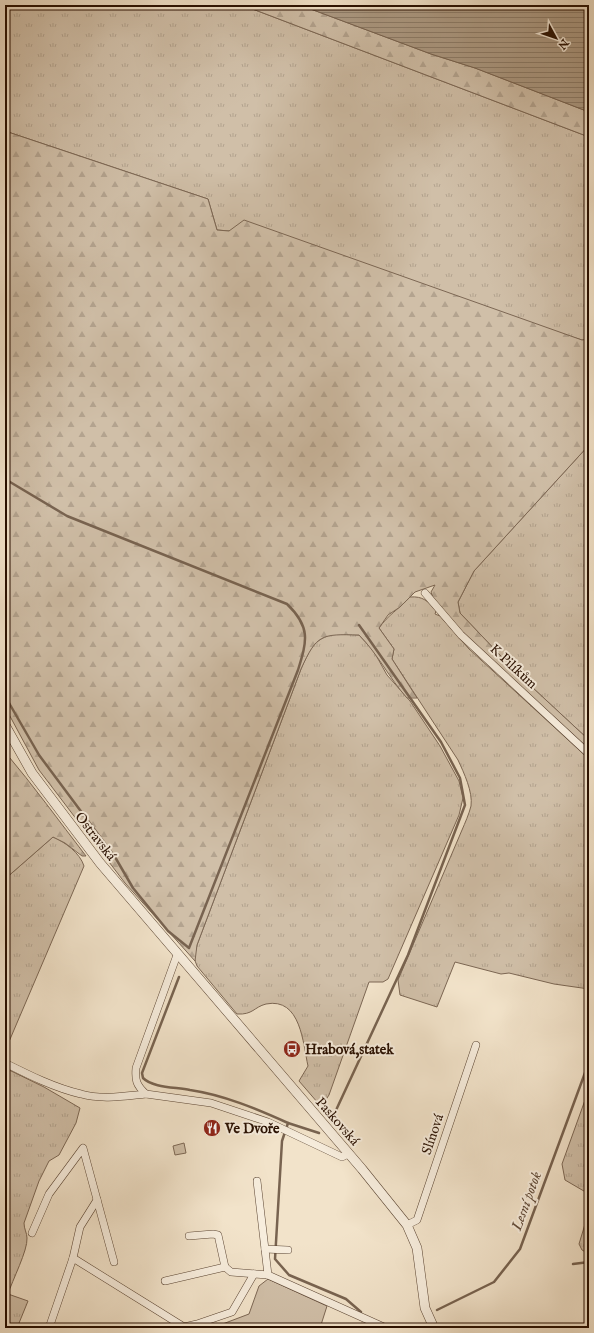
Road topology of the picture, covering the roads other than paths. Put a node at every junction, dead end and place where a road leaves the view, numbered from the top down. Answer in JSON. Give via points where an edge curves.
{"nodes":[{"id":1,"x":425,"y":593,"type":"dead end"},
{"id":2,"x":5,"y":725,"type":"edge"},
{"id":3,"x":589,"y":754,"type":"edge"},
{"id":4,"x":177,"y":955,"type":"junction"},
{"id":5,"x":476,"y":1045,"type":"dead end"},
{"id":6,"x":5,"y":1063,"type":"edge"},
{"id":7,"x":146,"y":1094,"type":"junction"},
{"id":8,"x":348,"y":1154,"type":"junction"},
{"id":9,"x":256,"y":1181,"type":"dead end"},
{"id":10,"x":97,"y":1200,"type":"junction"},
{"id":11,"x":407,"y":1225,"type":"junction"},
{"id":12,"x":32,"y":1233,"type":"dead end"},
{"id":13,"x":190,"y":1236,"type":"dead end"},
{"id":14,"x":265,"y":1249,"type":"junction"},
{"id":15,"x":288,"y":1250,"type":"dead end"},
{"id":16,"x":73,"y":1258,"type":"junction"},
{"id":17,"x":114,"y":1262,"type":"dead end"},
{"id":18,"x":225,"y":1268,"type":"junction"},
{"id":19,"x":254,"y":1274,"type":"junction"},
{"id":20,"x":268,"y":1275,"type":"junction"},
{"id":21,"x":165,"y":1280,"type":"dead end"},
{"id":22,"x":432,"y":1324,"type":"edge"},
{"id":23,"x":49,"y":1328,"type":"edge"},
{"id":24,"x":386,"y":1328,"type":"edge"}],
"edges":[{"from":1,"to":3,"type":"street","name":"K Pilíkům","via":[[461,635]]},
{"from":2,"to":4,"type":"street","name":"Ostravská","via":[[32,773],[62,815]]},
{"from":4,"to":7,"type":"street","via":[[136,1068],[135,1080]]},
{"from":4,"to":8,"type":"street","name":"Paskovská"},
{"from":5,"to":11,"type":"street","name":"Slínová","via":[[417,1220]]},
{"from":6,"to":7,"type":"street","via":[[31,1077],[82,1095],[117,1097]]},
{"from":7,"to":8,"type":"street","via":[[211,1103],[268,1122],[342,1157]]},
{"from":8,"to":11,"type":"street","name":"Paskovská"},
{"from":9,"to":14,"type":"street"},
{"from":10,"to":12,"type":"street","via":[[83,1148],[49,1194]]},
{"from":10,"to":16,"type":"street","via":[[80,1227]]},
{"from":10,"to":17,"type":"street"},
{"from":11,"to":22,"type":"street","name":"Paskovská","via":[[417,1248],[425,1308]]},
{"from":13,"to":18,"type":"street","via":[[218,1235]]},
{"from":14,"to":15,"type":"street"},
{"from":14,"to":20,"type":"street"},
{"from":16,"to":19,"type":"street","via":[[184,1327],[232,1312]]},
{"from":16,"to":23,"type":"street"},
{"from":18,"to":19,"type":"street","via":[[231,1272]]},
{"from":18,"to":21,"type":"street"},
{"from":19,"to":20,"type":"street"},
{"from":20,"to":24,"type":"street"}]}
